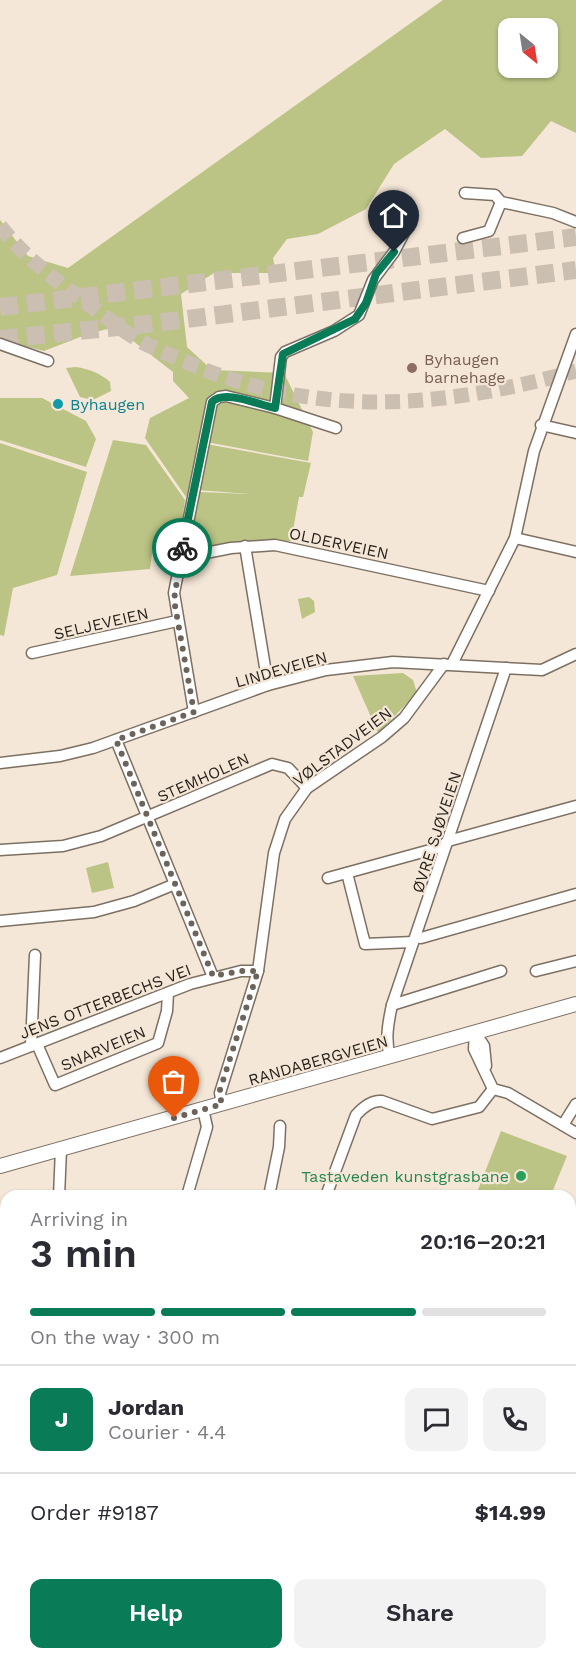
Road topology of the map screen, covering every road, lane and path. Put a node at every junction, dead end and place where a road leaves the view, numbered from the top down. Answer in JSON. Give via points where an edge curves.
{"nodes":[{"id":1,"x":465,"y":193,"type":"dead end"},
{"id":2,"x":501,"y":202,"type":"junction"},
{"id":3,"x":576,"y":222,"type":"edge"},
{"id":4,"x":406,"y":230,"type":"dead end"},
{"id":5,"x":463,"y":238,"type":"dead end"},
{"id":6,"x":576,"y":334,"type":"edge"},
{"id":7,"x":0,"y":344,"type":"edge"},
{"id":8,"x":48,"y":361,"type":"dead end"},
{"id":9,"x":275,"y":408,"type":"junction"},
{"id":10,"x":542,"y":425,"type":"junction"},
{"id":11,"x":336,"y":428,"type":"dead end"},
{"id":12,"x":576,"y":433,"type":"edge"},
{"id":13,"x":514,"y":538,"type":"junction"},
{"id":14,"x":245,"y":546,"type":"junction"},
{"id":15,"x":576,"y":552,"type":"edge"},
{"id":16,"x":180,"y":558,"type":"junction"},
{"id":17,"x":489,"y":591,"type":"junction"},
{"id":18,"x":177,"y":621,"type":"junction"},
{"id":19,"x":32,"y":653,"type":"dead end"},
{"id":20,"x":576,"y":654,"type":"edge"},
{"id":21,"x":448,"y":664,"type":"junction"},
{"id":22,"x":506,"y":668,"type":"junction"},
{"id":23,"x":268,"y":685,"type":"junction"},
{"id":24,"x":194,"y":712,"type":"junction"},
{"id":25,"x":116,"y":740,"type":"junction"},
{"id":26,"x":0,"y":764,"type":"edge"},
{"id":27,"x":307,"y":788,"type":"junction"},
{"id":28,"x":576,"y":806,"type":"edge"},
{"id":29,"x":149,"y":817,"type":"junction"},
{"id":30,"x":448,"y":841,"type":"junction"},
{"id":31,"x":0,"y":850,"type":"edge"},
{"id":32,"x":347,"y":873,"type":"junction"},
{"id":33,"x":328,"y":878,"type":"dead end"},
{"id":34,"x":175,"y":884,"type":"junction"},
{"id":35,"x":576,"y":894,"type":"edge"},
{"id":36,"x":0,"y":921,"type":"edge"},
{"id":37,"x":415,"y":940,"type":"junction"},
{"id":38,"x":35,"y":955,"type":"dead end"},
{"id":39,"x":576,"y":961,"type":"edge"},
{"id":40,"x":258,"y":971,"type":"junction"},
{"id":41,"x":501,"y":971,"type":"dead end"},
{"id":42,"x":536,"y":971,"type":"dead end"},
{"id":43,"x":213,"y":976,"type":"junction"},
{"id":44,"x":168,"y":993,"type":"junction"},
{"id":45,"x":576,"y":1004,"type":"edge"},
{"id":46,"x":392,"y":1005,"type":"junction"},
{"id":47,"x":475,"y":1032,"type":"junction"},
{"id":48,"x":33,"y":1045,"type":"junction"},
{"id":49,"x":390,"y":1057,"type":"junction"},
{"id":50,"x":0,"y":1058,"type":"edge"},
{"id":51,"x":493,"y":1089,"type":"junction"},
{"id":52,"x":222,"y":1104,"type":"junction"},
{"id":53,"x":576,"y":1104,"type":"edge"},
{"id":54,"x":203,"y":1109,"type":"junction"},
{"id":55,"x":563,"y":1125,"type":"junction"},
{"id":56,"x":280,"y":1126,"type":"dead end"},
{"id":57,"x":576,"y":1132,"type":"edge"},
{"id":58,"x":61,"y":1149,"type":"junction"},
{"id":59,"x":0,"y":1166,"type":"edge"},
{"id":60,"x":59,"y":1190,"type":"edge"},
{"id":61,"x":189,"y":1190,"type":"edge"},
{"id":62,"x":270,"y":1190,"type":"edge"},
{"id":63,"x":328,"y":1190,"type":"edge"}],
"edges":[{"from":1,"to":2,"type":"street","via":[[495,195]]},
{"from":2,"to":3,"type":"street"},
{"from":2,"to":5,"type":"street","via":[[489,231]]},
{"from":4,"to":9,"type":"street","via":[[376,274],[359,315],[281,357]]},
{"from":6,"to":10,"type":"street","name":"VØLSTADVEIEN"},
{"from":7,"to":8,"type":"street"},
{"from":9,"to":11,"type":"street"},
{"from":9,"to":16,"type":"street","via":[[226,396],[212,402]]},
{"from":10,"to":12,"type":"street"},
{"from":10,"to":13,"type":"street","name":"VØLSTADVEIEN"},
{"from":13,"to":15,"type":"street"},
{"from":13,"to":17,"type":"street","name":"VØLSTADVEIEN"},
{"from":14,"to":16,"type":"street","name":"OLDERVEIEN"},
{"from":14,"to":17,"type":"street","name":"OLDERVEIEN","via":[[287,546]]},
{"from":14,"to":23,"type":"street"},
{"from":16,"to":18,"type":"street","via":[[174,593]]},
{"from":17,"to":21,"type":"street","name":"VØLSTADVEIEN"},
{"from":18,"to":19,"type":"street","name":"SELJEVEIEN"},
{"from":18,"to":24,"type":"street"},
{"from":20,"to":22,"type":"street","name":"LINDEVEIEN","via":[[542,670]]},
{"from":21,"to":22,"type":"street","name":"LINDEVEIEN"},
{"from":21,"to":23,"type":"street","name":"LINDEVEIEN","via":[[348,666]]},
{"from":21,"to":27,"type":"street","name":"VØLSTADVEIEN","via":[[393,729]]},
{"from":22,"to":30,"type":"street","name":"ØVRE SJØVEIEN"},
{"from":23,"to":24,"type":"street","name":"LINDEVEIEN"},
{"from":24,"to":25,"type":"street","name":"LINDEVEIEN"},
{"from":25,"to":26,"type":"street","name":"LINDEVEIEN","via":[[60,756]]},
{"from":25,"to":29,"type":"street"},
{"from":27,"to":29,"type":"street","name":"STEMHOLEN","via":[[288,768],[272,764]]},
{"from":27,"to":40,"type":"street","name":"VØLSTADVEIEN","via":[[285,819],[277,839]]},
{"from":28,"to":30,"type":"street"},
{"from":29,"to":31,"type":"street","name":"STEMHOLEN","via":[[81,843]]},
{"from":29,"to":34,"type":"street"},
{"from":30,"to":32,"type":"street","via":[[441,847]]},
{"from":30,"to":37,"type":"street","name":"ØVRE SJØVEIEN"},
{"from":32,"to":33,"type":"street"},
{"from":32,"to":37,"type":"street","via":[[365,944]]},
{"from":34,"to":36,"type":"street","via":[[94,912]]},
{"from":34,"to":43,"type":"street"},
{"from":35,"to":37,"type":"street"},
{"from":37,"to":46,"type":"street","name":"ØVRE SJØVEIEN"},
{"from":38,"to":48,"type":"street"},
{"from":39,"to":42,"type":"street"},
{"from":40,"to":43,"type":"street","name":"JENS OTTERBECHS VEI"},
{"from":40,"to":52,"type":"street","name":"VØLSTADVEIEN","via":[[219,1093]]},
{"from":41,"to":46,"type":"street"},
{"from":43,"to":44,"type":"street","name":"JENS OTTERBECHS VEI"},
{"from":44,"to":48,"type":"street","name":"JENS OTTERBECHS VEI"},
{"from":44,"to":48,"type":"street","name":"SNARVEIEN","via":[[158,1043],[81,1075],[55,1085]]},
{"from":45,"to":47,"type":"main road","name":"RANDABERGVEIEN"},
{"from":46,"to":49,"type":"street","name":"ØVRE SJØVEIEN","via":[[387,1047]]},
{"from":47,"to":49,"type":"main road","name":"RANDABERGVEIEN"},
{"from":47,"to":51,"type":"street","via":[[484,1046],[486,1072]]},
{"from":48,"to":50,"type":"street","name":"JENS OTTERBECHS VEI"},
{"from":49,"to":52,"type":"main road","name":"RANDABERGVEIEN"},
{"from":51,"to":55,"type":"street","via":[[508,1093]]},
{"from":51,"to":63,"type":"street","via":[[479,1107],[432,1119],[375,1101],[356,1115]]},
{"from":52,"to":54,"type":"main road","name":"RANDABERGVEIEN"},
{"from":53,"to":55,"type":"street"},
{"from":54,"to":58,"type":"main road","name":"RANDABERGVEIEN"},
{"from":54,"to":61,"type":"street","via":[[207,1127]]},
{"from":55,"to":57,"type":"street"},
{"from":56,"to":62,"type":"street"},
{"from":58,"to":59,"type":"main road","name":"RANDABERGVEIEN"},
{"from":58,"to":60,"type":"street"}]}
